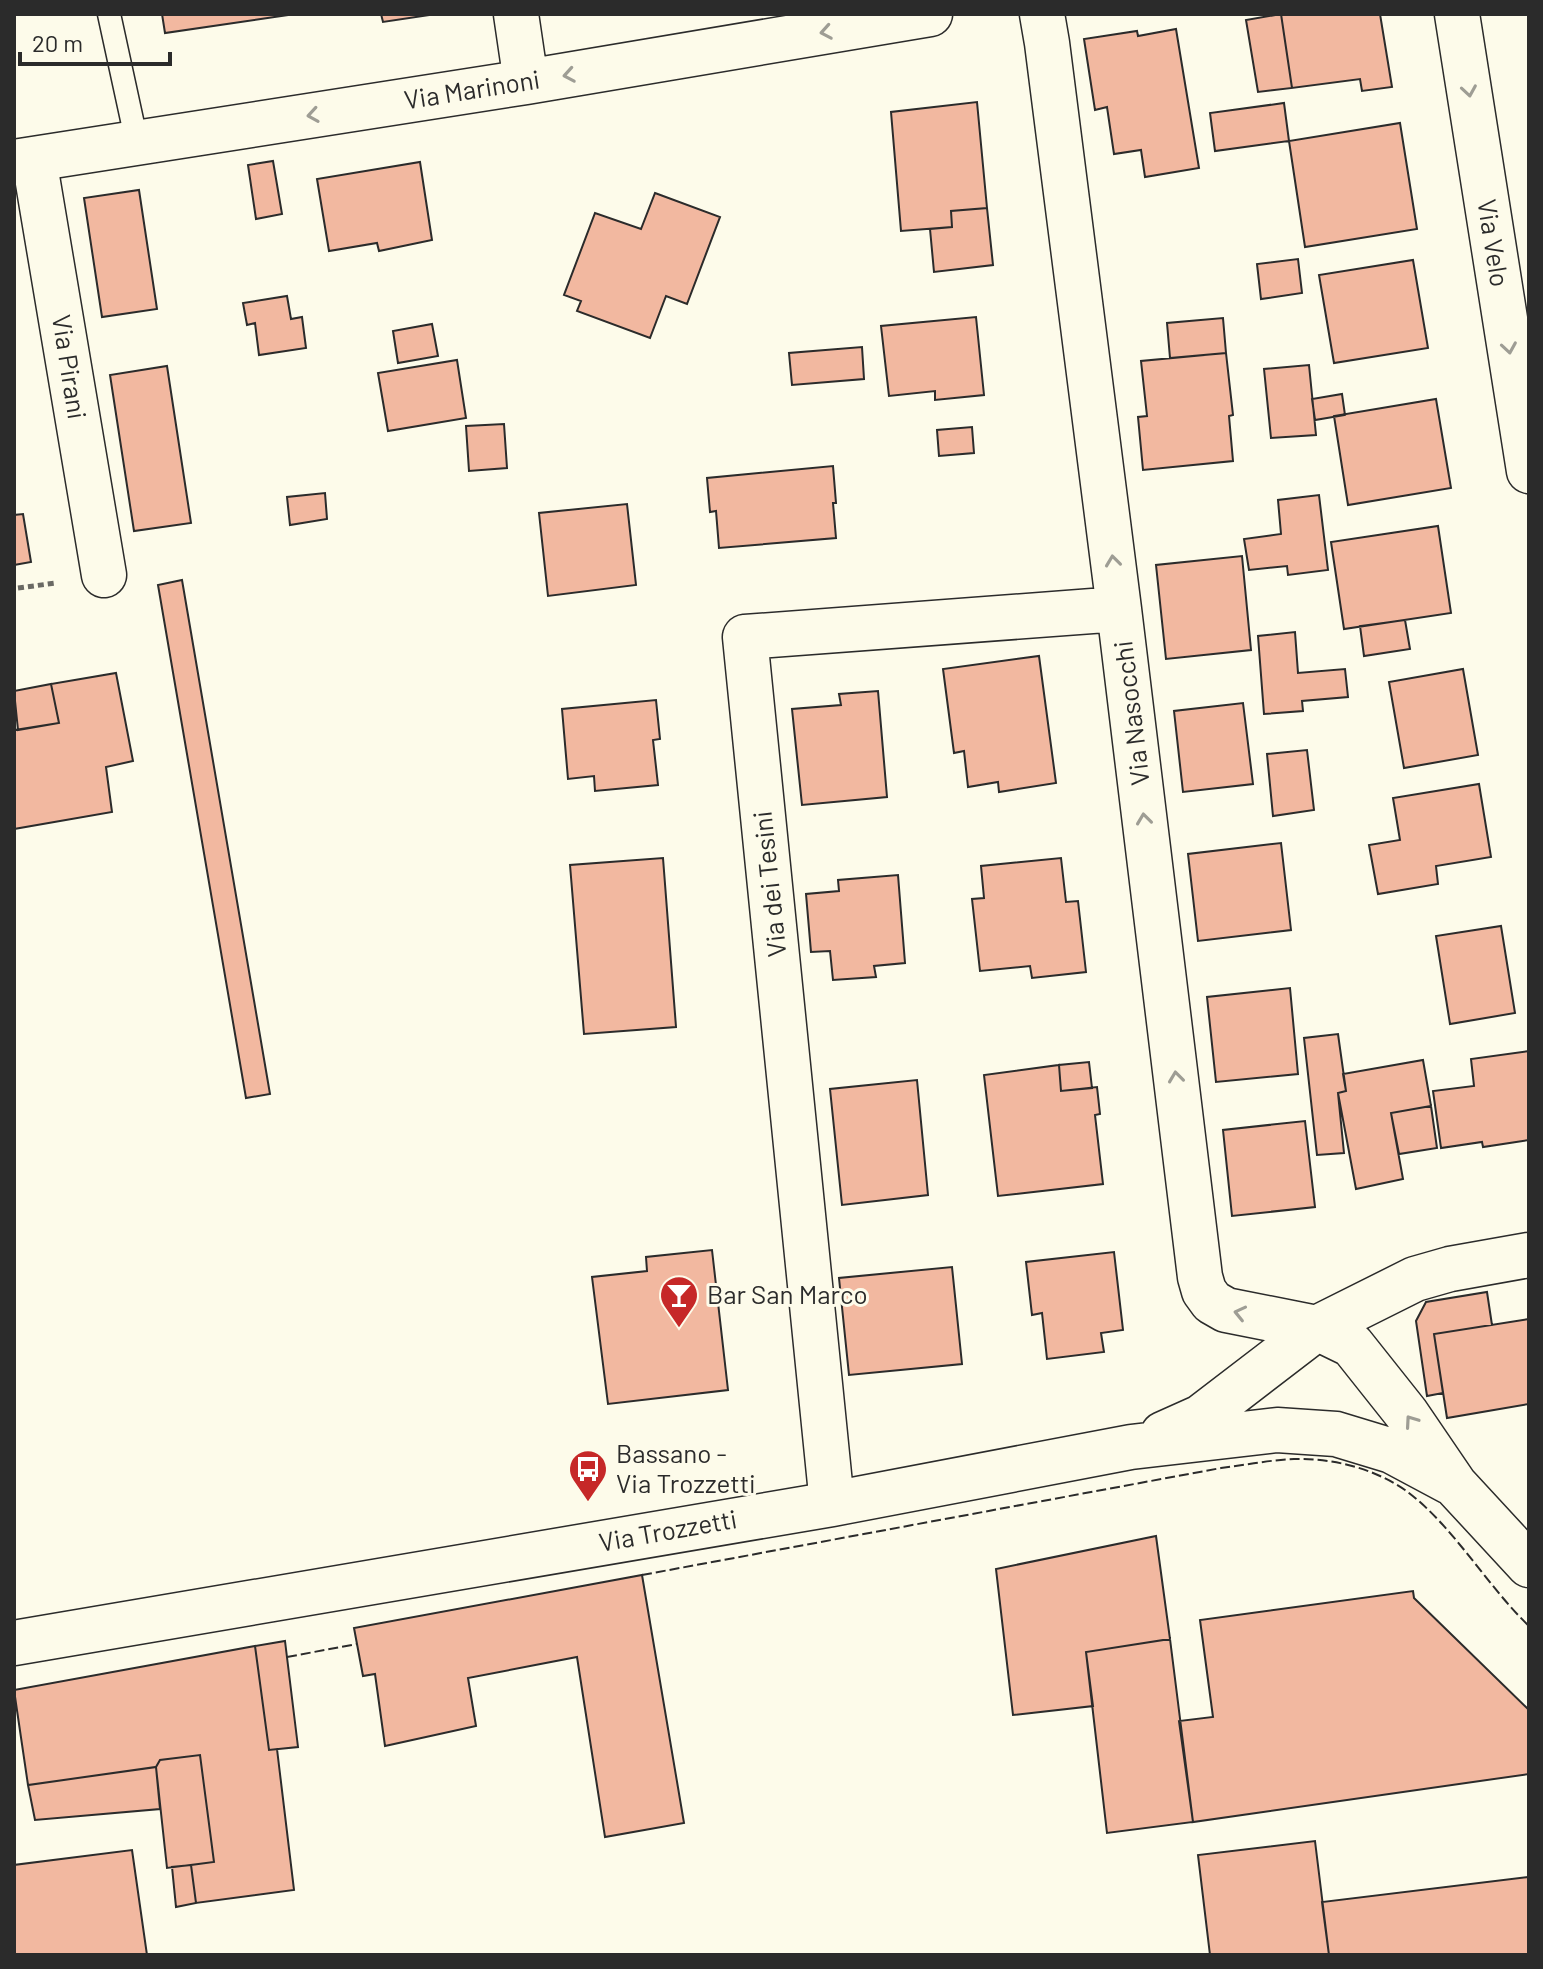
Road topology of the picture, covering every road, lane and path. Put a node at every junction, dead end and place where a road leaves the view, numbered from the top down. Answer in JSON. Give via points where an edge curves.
{"nodes":[{"id":1,"x":109,"y":14,"type":"edge"},
{"id":2,"x":516,"y":14,"type":"edge"},
{"id":3,"x":930,"y":14,"type":"edge"},
{"id":4,"x":1042,"y":14,"type":"edge"},
{"id":5,"x":1457,"y":14,"type":"edge"},
{"id":6,"x":526,"y":82,"type":"junction"},
{"id":7,"x":137,"y":143,"type":"junction"},
{"id":8,"x":24,"y":160,"type":"edge"},
{"id":9,"x":1529,"y":471,"type":"edge"},
{"id":10,"x":104,"y":575,"type":"dead end"},
{"id":11,"x":1119,"y":609,"type":"junction"},
{"id":12,"x":1529,"y":1255,"type":"edge"},
{"id":13,"x":1317,"y":1328,"type":"junction"},
{"id":14,"x":1131,"y":1447,"type":"junction"},
{"id":15,"x":1455,"y":1485,"type":"junction"},
{"id":16,"x":832,"y":1504,"type":"junction"},
{"id":17,"x":1529,"y":1565,"type":"edge"},
{"id":18,"x":14,"y":1643,"type":"edge"}],
"edges":[{"from":1,"to":7,"type":"lane"},
{"from":2,"to":6,"type":"street"},
{"from":3,"to":6,"type":"street","name":"Via Marinoni","one_way":true},
{"from":11,"to":4,"type":"street","name":"Via Nasocchi","one_way":true},
{"from":5,"to":9,"type":"street","name":"Via Velo","one_way":true},
{"from":6,"to":7,"type":"street","name":"Via Marinoni","one_way":true},
{"from":7,"to":8,"type":"street","name":"Via Marinoni"},
{"from":8,"to":10,"type":"street","name":"Via Pirani"},
{"from":13,"to":11,"type":"street","name":"Via Nasocchi","one_way":true,"via":[[1226,1310],[1212,1302],[1200,1277]]},
{"from":11,"to":16,"type":"street","name":"Via dei Tesini","via":[[745,637]]},
{"from":12,"to":13,"type":"street","via":[[1415,1279]]},
{"from":13,"to":14,"type":"street","via":[[1201,1417]]},
{"from":15,"to":13,"type":"street","name":"Via Trozzetti","one_way":true,"via":[[1352,1345]]},
{"from":14,"to":15,"type":"street","name":"Via Trozzetti","via":[[1277,1430],[1336,1434],[1392,1451]]},
{"from":14,"to":16,"type":"street","name":"Via Trozzetti"},
{"from":15,"to":17,"type":"street","name":"Via Trozzetti"},
{"from":16,"to":18,"type":"street","name":"Via Trozzetti"}]}
